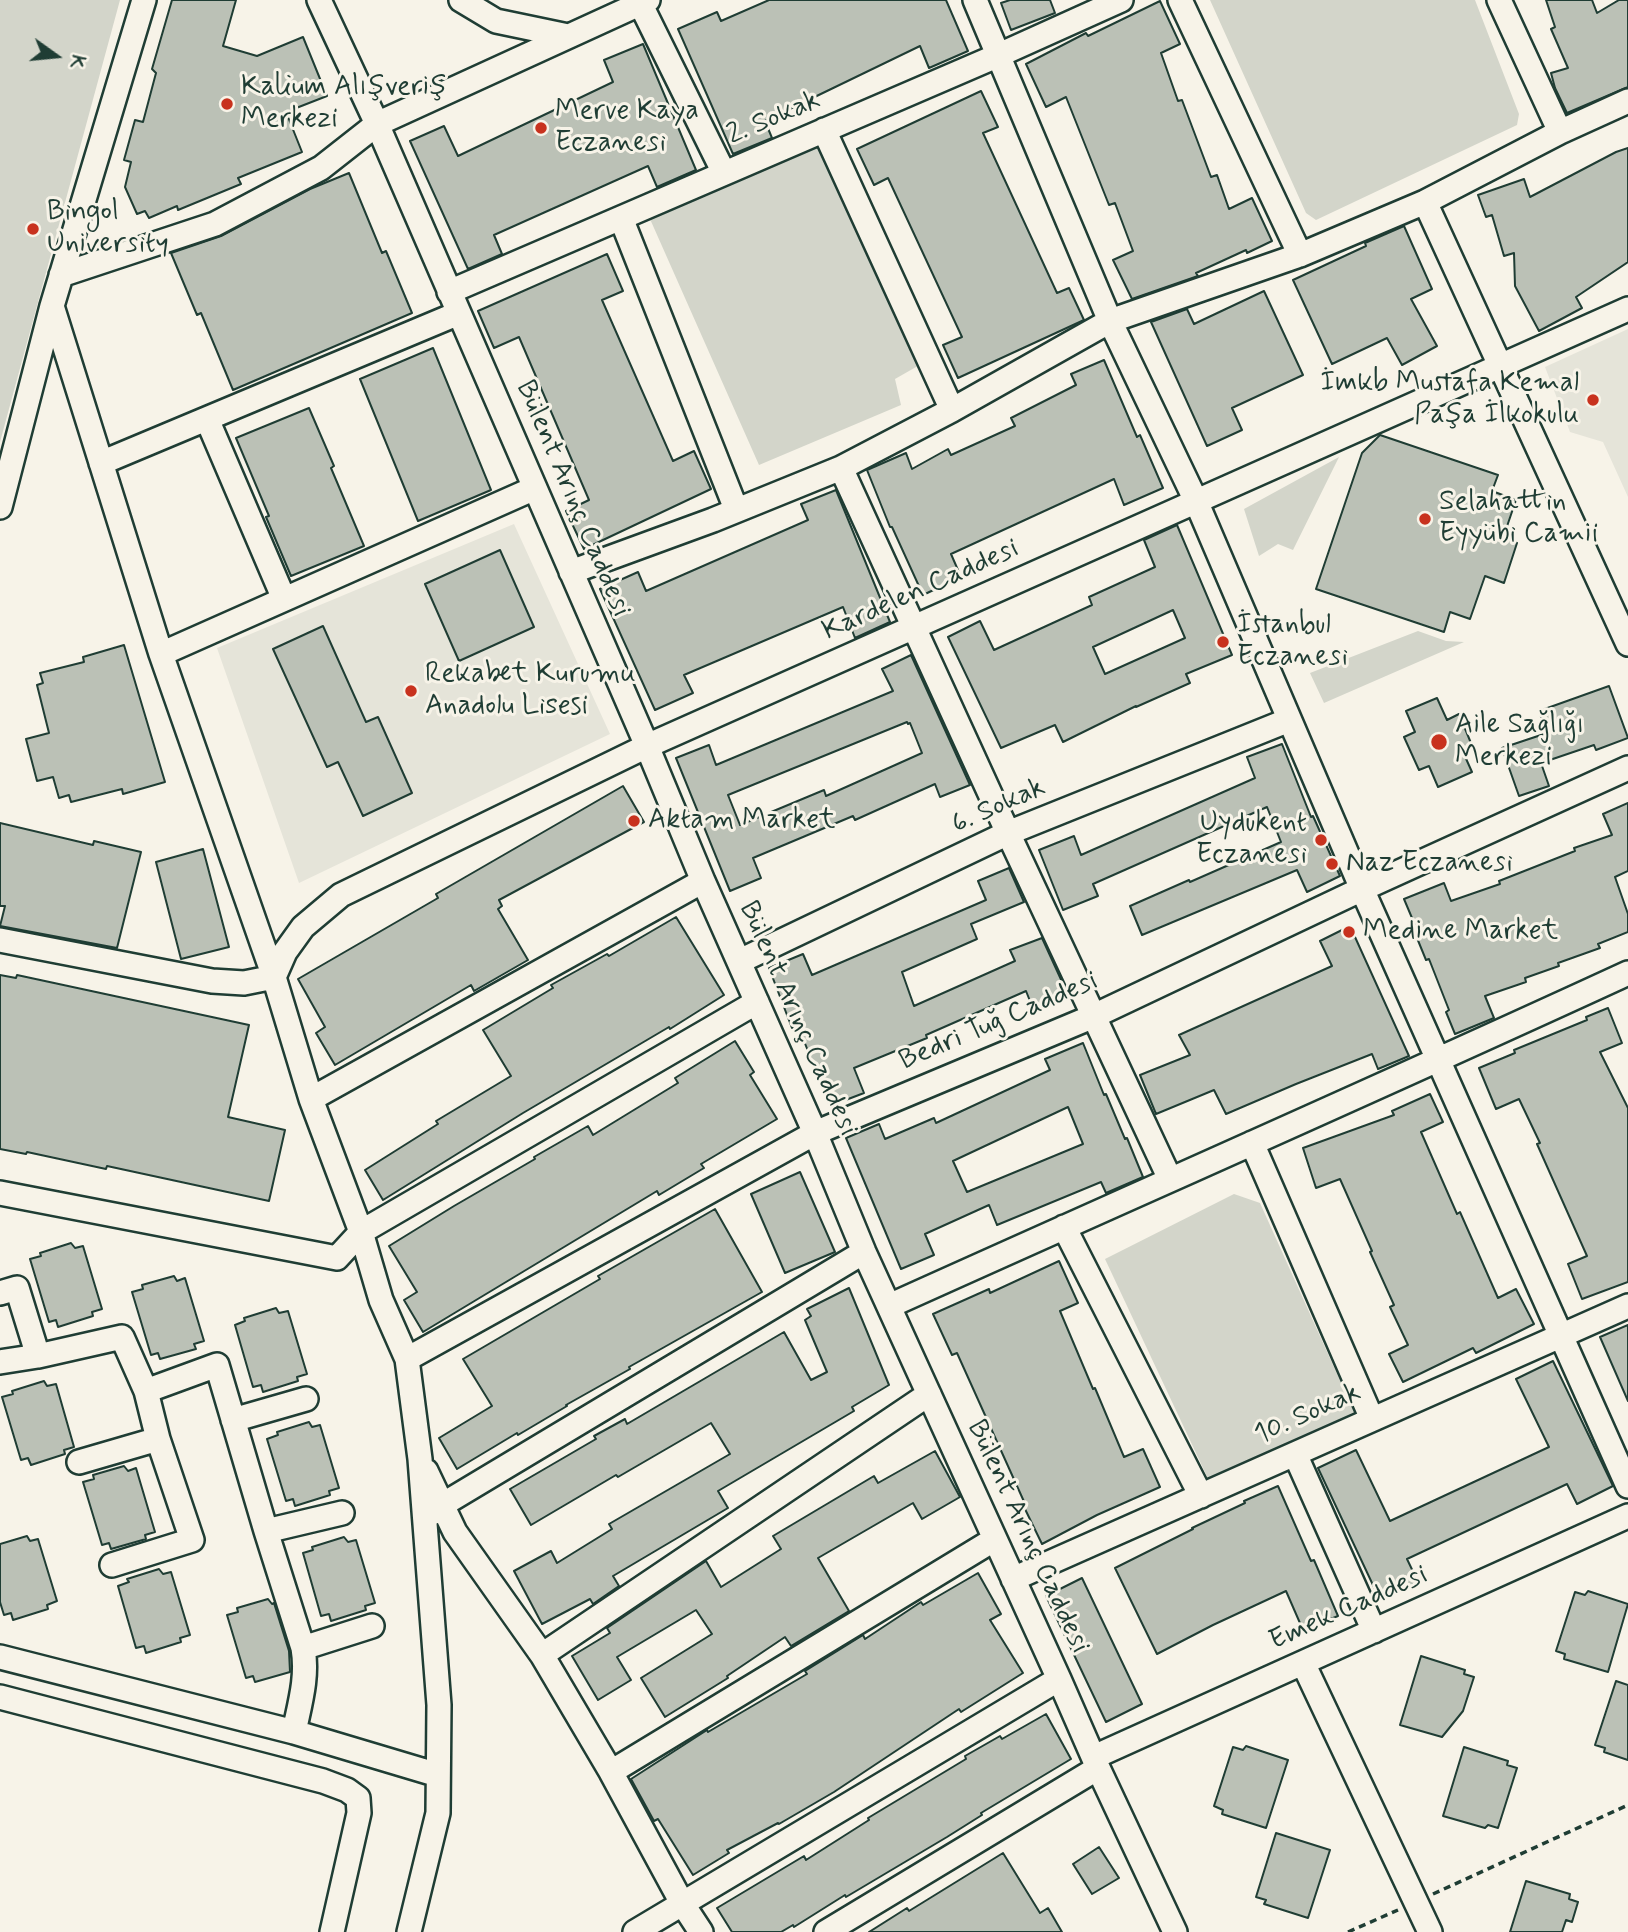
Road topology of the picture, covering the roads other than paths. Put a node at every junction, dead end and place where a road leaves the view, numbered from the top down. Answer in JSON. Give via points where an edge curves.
{"nodes":[{"id":1,"x":144,"y":0,"type":"edge"},
{"id":2,"x":319,"y":0,"type":"edge"},
{"id":3,"x":461,"y":0,"type":"edge"},
{"id":4,"x":975,"y":0,"type":"edge"},
{"id":5,"x":1121,"y":0,"type":"edge"},
{"id":6,"x":1180,"y":0,"type":"edge"},
{"id":7,"x":1499,"y":0,"type":"edge"},
{"id":8,"x":644,"y":2,"type":"edge"},
{"id":9,"x":568,"y":36,"type":"junction"},
{"id":10,"x":999,"y":55,"type":"junction"},
{"id":11,"x":1628,"y":101,"type":"edge"},
{"id":12,"x":377,"y":124,"type":"junction"},
{"id":13,"x":824,"y":130,"type":"junction"},
{"id":14,"x":1560,"y":132,"type":"junction"},
{"id":15,"x":724,"y":173,"type":"junction"},
{"id":16,"x":1425,"y":202,"type":"junction"},
{"id":17,"x":621,"y":218,"type":"junction"},
{"id":18,"x":1300,"y":255,"type":"junction"},
{"id":19,"x":61,"y":275,"type":"junction"},
{"id":20,"x":449,"y":292,"type":"junction"},
{"id":21,"x":52,"y":306,"type":"junction"},
{"id":22,"x":1628,"y":309,"type":"edge"},
{"id":23,"x":458,"y":313,"type":"junction"},
{"id":24,"x":1110,"y":321,"type":"junction"},
{"id":25,"x":1502,"y":366,"type":"junction"},
{"id":26,"x":952,"y":410,"type":"junction"},
{"id":27,"x":207,"y":419,"type":"junction"},
{"id":28,"x":101,"y":464,"type":"junction"},
{"id":29,"x":841,"y":468,"type":"junction"},
{"id":30,"x":535,"y":488,"type":"junction"},
{"id":31,"x":1196,"y":501,"type":"junction"},
{"id":32,"x":0,"y":507,"type":"edge"},
{"id":33,"x":736,"y":509,"type":"junction"},
{"id":34,"x":571,"y":572,"type":"junction"},
{"id":35,"x":284,"y":599,"type":"junction"},
{"id":36,"x":913,"y":627,"type":"junction"},
{"id":37,"x":1628,"y":644,"type":"edge"},
{"id":38,"x":161,"y":654,"type":"junction"},
{"id":39,"x":1289,"y":720,"type":"junction"},
{"id":40,"x":647,"y":746,"type":"junction"},
{"id":41,"x":1628,"y":768,"type":"edge"},
{"id":42,"x":1008,"y":833,"type":"junction"},
{"id":43,"x":703,"y":881,"type":"junction"},
{"id":44,"x":1362,"y":889,"type":"junction"},
{"id":45,"x":0,"y":940,"type":"edge"},
{"id":46,"x":740,"y":961,"type":"junction"},
{"id":47,"x":274,"y":977,"type":"junction"},
{"id":48,"x":1626,"y":980,"type":"edge"},
{"id":49,"x":757,"y":1002,"type":"junction"},
{"id":50,"x":1094,"y":1016,"type":"junction"},
{"id":51,"x":1438,"y":1061,"type":"junction"},
{"id":52,"x":311,"y":1099,"type":"junction"},
{"id":53,"x":815,"y":1133,"type":"junction"},
{"id":54,"x":1252,"y":1143,"type":"junction"},
{"id":55,"x":1170,"y":1179,"type":"junction"},
{"id":56,"x":0,"y":1193,"type":"edge"},
{"id":57,"x":1064,"y":1227,"type":"junction"},
{"id":58,"x":361,"y":1232,"type":"junction"},
{"id":59,"x":864,"y":1252,"type":"junction"},
{"id":60,"x":0,"y":1293,"type":"edge"},
{"id":61,"x":889,"y":1306,"type":"junction"},
{"id":62,"x":1628,"y":1306,"type":"edge"},
{"id":63,"x":1561,"y":1336,"type":"junction"},
{"id":64,"x":38,"y":1356,"type":"junction"},
{"id":65,"x":408,"y":1359,"type":"junction"},
{"id":66,"x":0,"y":1363,"type":"edge"},
{"id":67,"x":146,"y":1391,"type":"junction"},
{"id":68,"x":929,"y":1394,"type":"junction"},
{"id":69,"x":306,"y":1399,"type":"dead end"},
{"id":70,"x":1372,"y":1419,"type":"junction"},
{"id":71,"x":233,"y":1420,"type":"junction"},
{"id":72,"x":158,"y":1439,"type":"junction"},
{"id":73,"x":1295,"y":1454,"type":"junction"},
{"id":74,"x":79,"y":1462,"type":"dead end"},
{"id":75,"x":1628,"y":1486,"type":"edge"},
{"id":76,"x":1201,"y":1496,"type":"junction"},
{"id":77,"x":433,"y":1512,"type":"junction"},
{"id":78,"x":342,"y":1513,"type":"dead end"},
{"id":79,"x":1628,"y":1516,"type":"edge"},
{"id":80,"x":266,"y":1531,"type":"junction"},
{"id":81,"x":995,"y":1539,"type":"junction"},
{"id":82,"x":112,"y":1565,"type":"dead end"},
{"id":83,"x":1013,"y":1579,"type":"junction"},
{"id":84,"x":372,"y":1626,"type":"dead end"},
{"id":85,"x":1374,"y":1630,"type":"junction"},
{"id":86,"x":303,"y":1648,"type":"junction"},
{"id":87,"x":542,"y":1655,"type":"junction"},
{"id":88,"x":0,"y":1657,"type":"edge"},
{"id":89,"x":1303,"y":1663,"type":"junction"},
{"id":90,"x":1059,"y":1679,"type":"junction"},
{"id":91,"x":0,"y":1697,"type":"edge"},
{"id":92,"x":294,"y":1732,"type":"junction"},
{"id":93,"x":1096,"y":1762,"type":"junction"},
{"id":94,"x":611,"y":1772,"type":"junction"},
{"id":95,"x":439,"y":1774,"type":"junction"},
{"id":96,"x":682,"y":1903,"type":"junction"},
{"id":97,"x":332,"y":1932,"type":"edge"},
{"id":98,"x":409,"y":1932,"type":"edge"},
{"id":99,"x":635,"y":1932,"type":"edge"},
{"id":100,"x":701,"y":1932,"type":"edge"},
{"id":101,"x":826,"y":1932,"type":"edge"},
{"id":102,"x":1175,"y":1932,"type":"edge"},
{"id":103,"x":1430,"y":1932,"type":"edge"}],
"edges":[{"from":1,"to":19,"type":"street"},
{"from":2,"to":12,"type":"street","name":"Bülent Arınç Caddesi"},
{"from":3,"to":9,"type":"street","via":[[496,21]]},
{"from":4,"to":10,"type":"street"},
{"from":5,"to":10,"type":"street","name":"2. Sokak"},
{"from":6,"to":18,"type":"street"},
{"from":7,"to":14,"type":"street"},
{"from":8,"to":9,"type":"street"},
{"from":8,"to":15,"type":"street"},
{"from":9,"to":12,"type":"street"},
{"from":10,"to":13,"type":"street","name":"2. Sokak"},
{"from":10,"to":24,"type":"street"},
{"from":11,"to":14,"type":"street"},
{"from":12,"to":19,"type":"street","via":[[321,169],[215,224]]},
{"from":12,"to":20,"type":"street","name":"Bülent Arınç Caddesi"},
{"from":13,"to":15,"type":"street","name":"2. Sokak"},
{"from":13,"to":26,"type":"street"},
{"from":14,"to":16,"type":"street"},
{"from":15,"to":17,"type":"street","name":"2. Sokak"},
{"from":16,"to":18,"type":"street"},
{"from":16,"to":25,"type":"street"},
{"from":17,"to":20,"type":"street","name":"2. Sokak"},
{"from":17,"to":33,"type":"street"},
{"from":18,"to":24,"type":"street"},
{"from":19,"to":21,"type":"street"},
{"from":20,"to":23,"type":"street","name":"Bülent Arınç Caddesi"},
{"from":21,"to":28,"type":"street"},
{"from":21,"to":32,"type":"street"},
{"from":22,"to":25,"type":"street","name":"Kardelen Caddesi"},
{"from":23,"to":27,"type":"street"},
{"from":23,"to":30,"type":"street","name":"Bülent Arınç Caddesi"},
{"from":24,"to":26,"type":"street"},
{"from":24,"to":31,"type":"street"},
{"from":25,"to":31,"type":"street","name":"Kardelen Caddesi"},
{"from":25,"to":37,"type":"street"},
{"from":26,"to":29,"type":"street"},
{"from":27,"to":28,"type":"street"},
{"from":27,"to":35,"type":"street"},
{"from":28,"to":38,"type":"street"},
{"from":29,"to":33,"type":"street"},
{"from":29,"to":36,"type":"street"},
{"from":30,"to":34,"type":"street","name":"Bülent Arınç Caddesi"},
{"from":30,"to":35,"type":"street"},
{"from":31,"to":36,"type":"street","name":"Kardelen Caddesi"},
{"from":31,"to":39,"type":"street"},
{"from":33,"to":34,"type":"street"},
{"from":34,"to":40,"type":"street","name":"Bülent Arınç Caddesi"},
{"from":35,"to":38,"type":"street"},
{"from":36,"to":40,"type":"street","name":"Kardelen Caddesi"},
{"from":36,"to":42,"type":"street"},
{"from":38,"to":47,"type":"street"},
{"from":39,"to":42,"type":"street","name":"6. Sokak"},
{"from":39,"to":44,"type":"street"},
{"from":40,"to":43,"type":"street","name":"Bülent Arınç Caddesi"},
{"from":40,"to":47,"type":"street","name":"Kardelen Caddesi","via":[[341,895],[303,927]]},
{"from":41,"to":44,"type":"street","name":"Bedri Tuğ Caddesi"},
{"from":42,"to":46,"type":"street","name":"6. Sokak"},
{"from":42,"to":50,"type":"street"},
{"from":43,"to":46,"type":"street","name":"Bülent Arınç Caddesi"},
{"from":43,"to":52,"type":"street"},
{"from":44,"to":50,"type":"street","name":"Bedri Tuğ Caddesi"},
{"from":44,"to":51,"type":"street"},
{"from":45,"to":47,"type":"street","via":[[212,981],[244,983]]},
{"from":46,"to":49,"type":"street","name":"Bülent Arınç Caddesi"},
{"from":47,"to":52,"type":"street"},
{"from":48,"to":51,"type":"street"},
{"from":49,"to":53,"type":"street","name":"Bülent Arınç Caddesi"},
{"from":49,"to":58,"type":"street"},
{"from":50,"to":53,"type":"street","name":"Bedri Tuğ Caddesi"},
{"from":50,"to":55,"type":"street"},
{"from":51,"to":54,"type":"street"},
{"from":51,"to":63,"type":"street"},
{"from":52,"to":58,"type":"street"},
{"from":53,"to":59,"type":"street","name":"Bülent Arınç Caddesi"},
{"from":53,"to":65,"type":"street","name":"Bedri Tuğ Caddesi"},
{"from":54,"to":55,"type":"street"},
{"from":54,"to":70,"type":"street"},
{"from":55,"to":57,"type":"street"},
{"from":56,"to":58,"type":"street","via":[[337,1258]]},
{"from":57,"to":61,"type":"street"},
{"from":57,"to":76,"type":"street"},
{"from":58,"to":65,"type":"street","via":[[381,1300]]},
{"from":59,"to":61,"type":"street","name":"Bülent Arınç Caddesi"},
{"from":59,"to":77,"type":"street"},
{"from":60,"to":64,"type":"street","via":[[17,1288]]},
{"from":61,"to":68,"type":"street","name":"Bülent Arınç Caddesi"},
{"from":62,"to":63,"type":"street","name":"10. Sokak"},
{"from":63,"to":70,"type":"street","name":"10. Sokak"},
{"from":63,"to":75,"type":"street"},
{"from":64,"to":66,"type":"street"},
{"from":64,"to":67,"type":"street","via":[[122,1337]]},
{"from":65,"to":77,"type":"street","via":[[420,1459]]},
{"from":67,"to":71,"type":"street","via":[[217,1365]]},
{"from":67,"to":72,"type":"street"},
{"from":68,"to":81,"type":"street","name":"Bülent Arınç Caddesi"},
{"from":68,"to":87,"type":"street"},
{"from":69,"to":71,"type":"street"},
{"from":70,"to":73,"type":"street","name":"10. Sokak"},
{"from":71,"to":80,"type":"street"},
{"from":72,"to":74,"type":"street"},
{"from":72,"to":82,"type":"street","via":[[192,1539]]},
{"from":73,"to":76,"type":"street","name":"10. Sokak"},
{"from":73,"to":85,"type":"street"},
{"from":76,"to":83,"type":"street","name":"10. Sokak"},
{"from":77,"to":87,"type":"street","via":[[455,1532]]},
{"from":77,"to":95,"type":"street"},
{"from":78,"to":80,"type":"street"},
{"from":79,"to":85,"type":"street","name":"Emek Caddesi"},
{"from":80,"to":86,"type":"street"},
{"from":81,"to":83,"type":"street","name":"Bülent Arınç Caddesi"},
{"from":81,"to":94,"type":"street"},
{"from":83,"to":90,"type":"street","name":"Bülent Arınç Caddesi"},
{"from":84,"to":86,"type":"street"},
{"from":85,"to":89,"type":"street","name":"Emek Caddesi"},
{"from":86,"to":92,"type":"street","via":[[305,1682]]},
{"from":87,"to":94,"type":"street"},
{"from":88,"to":92,"type":"street"},
{"from":89,"to":93,"type":"street","name":"Emek Caddesi"},
{"from":89,"to":103,"type":"street"},
{"from":90,"to":93,"type":"street","name":"Bülent Arınç Caddesi"},
{"from":90,"to":96,"type":"street"},
{"from":91,"to":97,"type":"street","via":[[347,1790],[358,1798],[359,1813]]},
{"from":92,"to":95,"type":"street"},
{"from":93,"to":101,"type":"street","name":"Emek Caddesi"},
{"from":93,"to":102,"type":"street","name":"Bülent Arınç Caddesi"},
{"from":94,"to":96,"type":"street"},
{"from":95,"to":98,"type":"street","via":[[438,1813]]},
{"from":96,"to":99,"type":"street"},
{"from":96,"to":100,"type":"street"}]}
